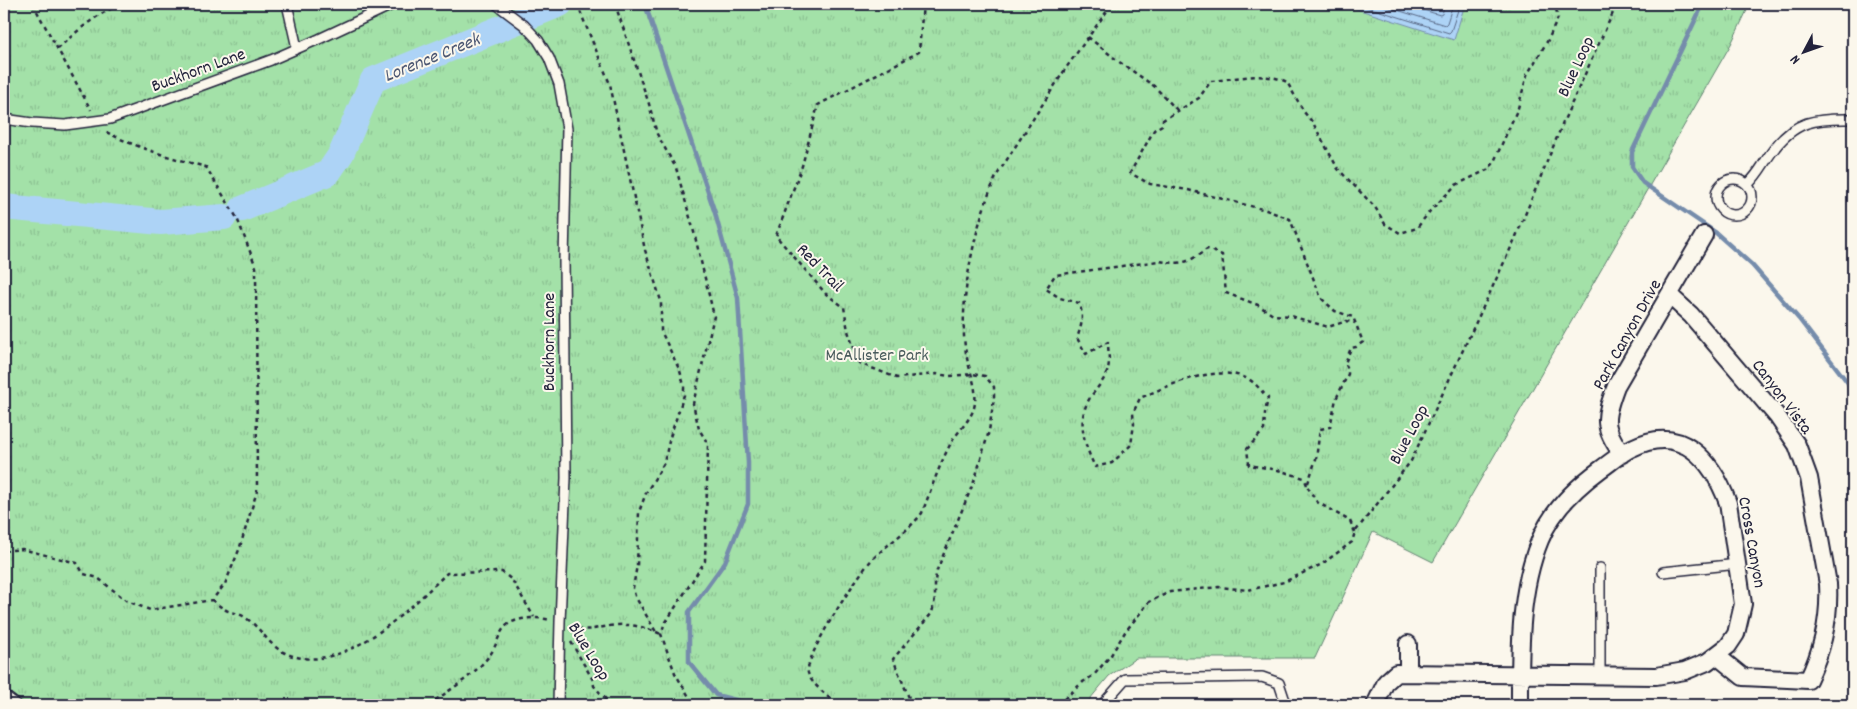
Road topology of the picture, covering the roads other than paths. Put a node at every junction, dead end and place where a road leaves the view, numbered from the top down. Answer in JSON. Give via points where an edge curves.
{"nodes":[{"id":1,"x":287,"y":4,"type":"edge"},
{"id":2,"x":394,"y":4,"type":"edge"},
{"id":3,"x":496,"y":4,"type":"edge"},
{"id":4,"x":297,"y":48,"type":"junction"},
{"id":5,"x":4,"y":119,"type":"edge"},
{"id":6,"x":1853,"y":119,"type":"edge"},
{"id":7,"x":1748,"y":184,"type":"junction"},
{"id":8,"x":1704,"y":235,"type":"dead end"},
{"id":9,"x":1669,"y":296,"type":"junction"},
{"id":10,"x":1622,"y":454,"type":"junction"},
{"id":11,"x":1738,"y":564,"type":"junction"},
{"id":12,"x":1600,"y":568,"type":"dead end"},
{"id":13,"x":1663,"y":572,"type":"dead end"},
{"id":14,"x":1408,"y":644,"type":"dead end"},
{"id":15,"x":1717,"y":656,"type":"junction"},
{"id":16,"x":1408,"y":673,"type":"junction"},
{"id":17,"x":1520,"y":674,"type":"junction"},
{"id":18,"x":1600,"y":675,"type":"junction"},
{"id":19,"x":4,"y":695,"type":"edge"},
{"id":20,"x":17,"y":705,"type":"edge"},
{"id":21,"x":558,"y":705,"type":"edge"},
{"id":22,"x":1102,"y":705,"type":"edge"},
{"id":23,"x":1283,"y":705,"type":"edge"},
{"id":24,"x":1375,"y":705,"type":"edge"},
{"id":25,"x":1520,"y":705,"type":"edge"}],
"edges":[{"from":1,"to":4,"type":"lane"},
{"from":2,"to":4,"type":"lane","name":"Buckhorn Lane"},
{"from":3,"to":21,"type":"lane","name":"Buckhorn Lane","via":[[524,25],[549,58],[564,104],[567,129],[564,260],[566,478]]},
{"from":4,"to":5,"type":"lane","name":"Buckhorn Lane","via":[[110,119],[65,125]]},
{"from":6,"to":7,"type":"lane","via":[[1807,122],[1795,129],[1782,139],[1758,175]]},
{"from":7,"to":7,"type":"lane","via":[[1732,178],[1719,186],[1716,200],[1723,212],[1737,216],[1749,208],[1753,194]]},
{"from":8,"to":9,"type":"street","name":"Park Canyon Drive"},
{"from":9,"to":10,"type":"street","name":"Park Canyon Drive","via":[[1616,386],[1608,408],[1608,431]]},
{"from":9,"to":15,"type":"street","name":"Canyon Vista","via":[[1691,315],[1771,409],[1797,445],[1809,478],[1828,584],[1826,634],[1808,680],[1743,677]]},
{"from":10,"to":11,"type":"street","name":"Cross Canyon","via":[[1649,442],[1670,440],[1688,446],[1705,459],[1728,503]]},
{"from":10,"to":17,"type":"street","name":"Cross Canyon","via":[[1563,502],[1543,533],[1523,613]]},
{"from":11,"to":13,"type":"lane"},
{"from":11,"to":15,"type":"street","name":"Cross Canyon","via":[[1744,604],[1736,634]]},
{"from":12,"to":18,"type":"lane"},
{"from":14,"to":16,"type":"street"},
{"from":15,"to":18,"type":"street","name":"Cross Canyon","via":[[1685,671],[1656,676]]},
{"from":16,"to":17,"type":"street"},
{"from":16,"to":24,"type":"street","via":[[1396,673],[1386,682]]},
{"from":17,"to":18,"type":"street","name":"Cross Canyon"},
{"from":17,"to":25,"type":"street","name":"Cross Canyon"},
{"from":19,"to":20,"type":"lane"},
{"from":22,"to":23,"type":"lane","via":[[1125,679],[1262,676],[1279,683],[1285,701]]}]}
